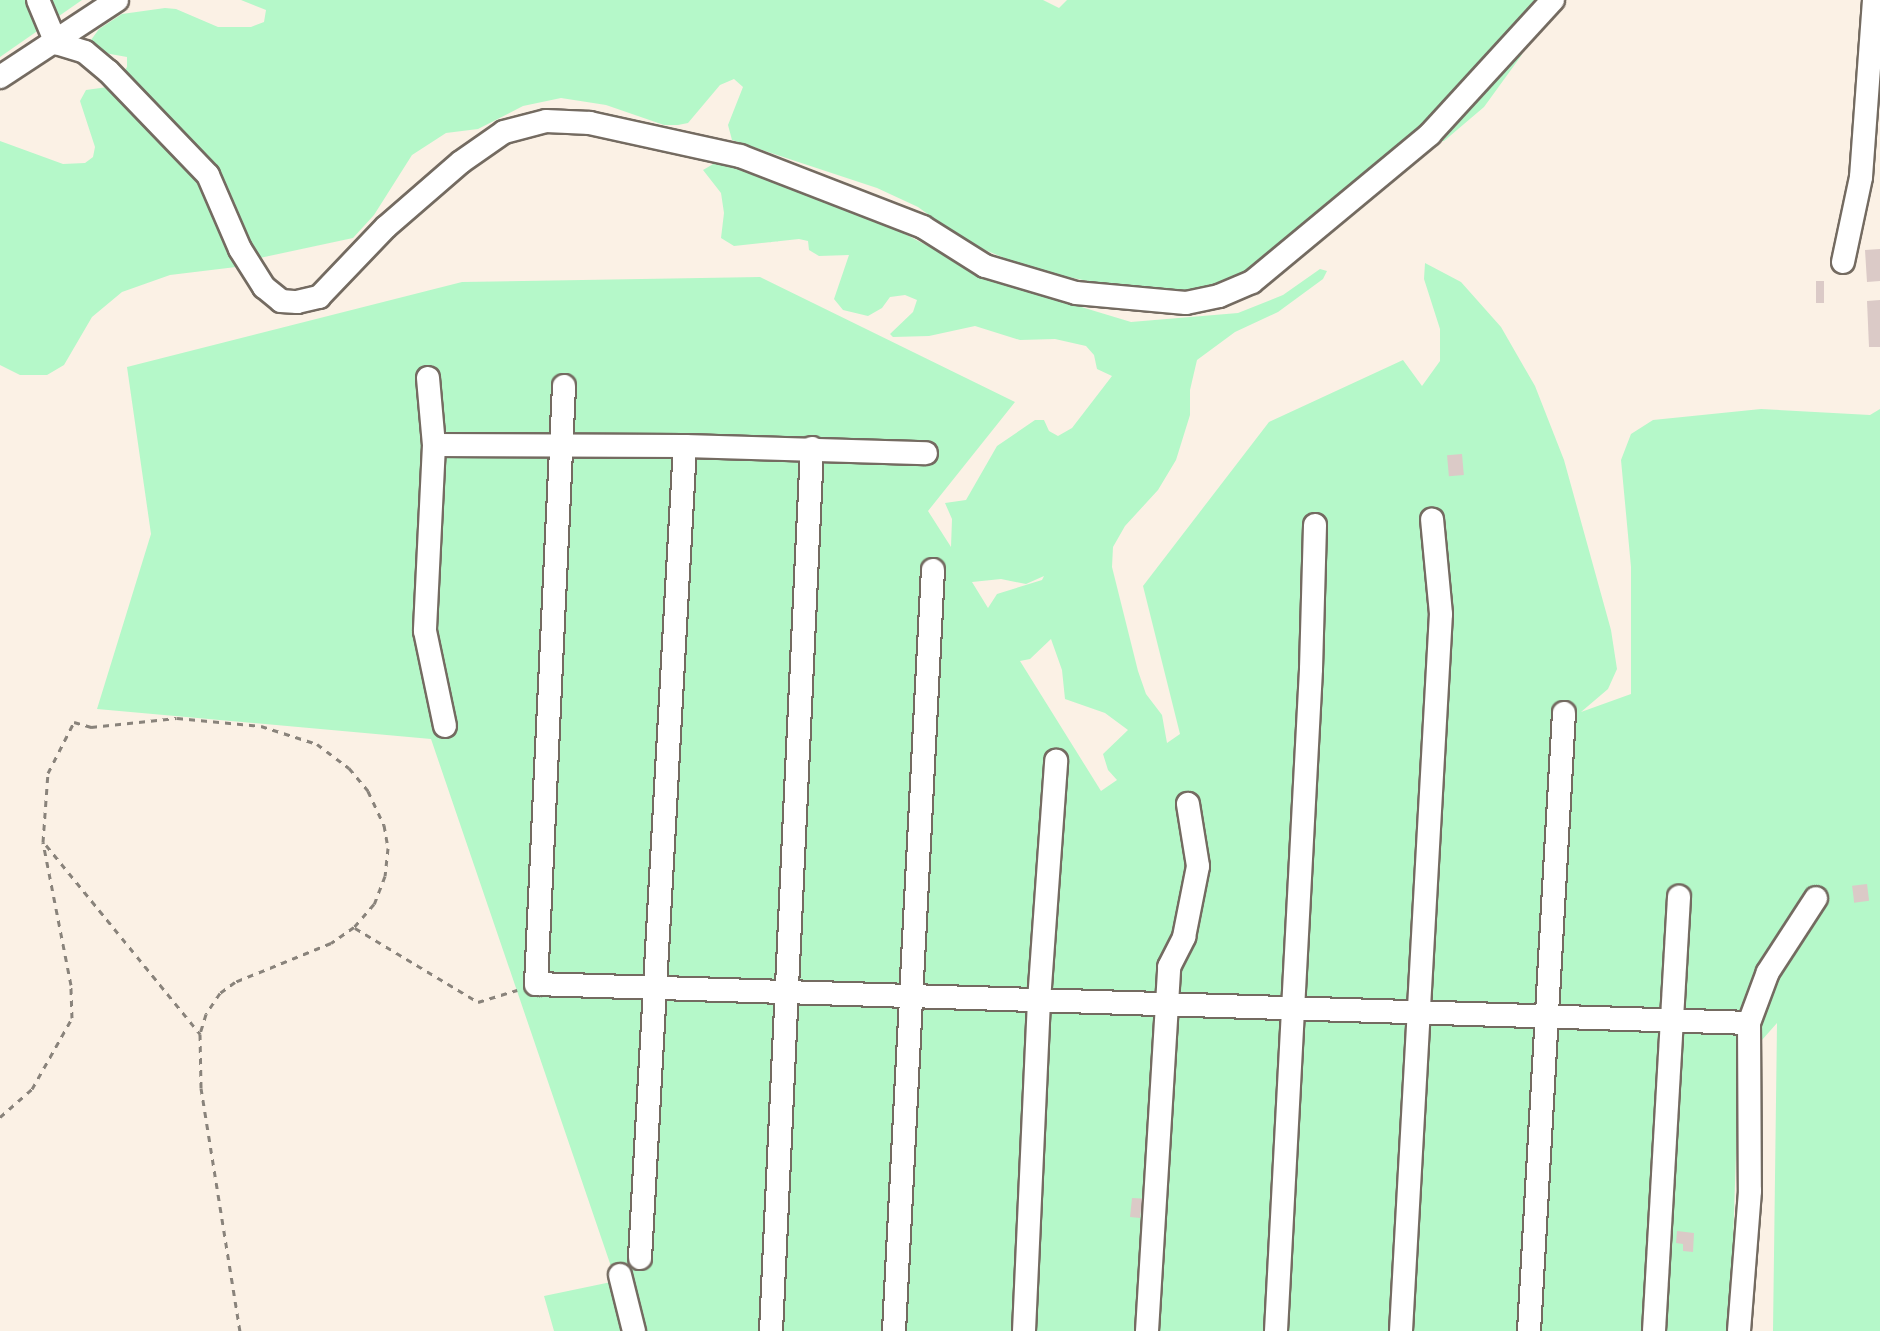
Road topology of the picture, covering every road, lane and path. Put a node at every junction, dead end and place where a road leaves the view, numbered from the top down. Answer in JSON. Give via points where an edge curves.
{"nodes":[{"id":1,"x":38,"y":0,"type":"edge"},
{"id":2,"x":117,"y":0,"type":"edge"},
{"id":3,"x":1553,"y":0,"type":"edge"},
{"id":4,"x":1874,"y":0,"type":"edge"},
{"id":5,"x":56,"y":43,"type":"junction"},
{"id":6,"x":0,"y":77,"type":"edge"},
{"id":7,"x":1843,"y":262,"type":"dead end"},
{"id":8,"x":428,"y":378,"type":"dead end"},
{"id":9,"x":564,"y":386,"type":"dead end"},
{"id":10,"x":434,"y":445,"type":"junction"},
{"id":11,"x":685,"y":446,"type":"junction"},
{"id":12,"x":561,"y":448,"type":"junction"},
{"id":13,"x":812,"y":448,"type":"junction"},
{"id":14,"x":926,"y":453,"type":"dead end"},
{"id":15,"x":1432,"y":519,"type":"dead end"},
{"id":16,"x":1315,"y":525,"type":"dead end"},
{"id":17,"x":933,"y":570,"type":"dead end"},
{"id":18,"x":1564,"y":713,"type":"dead end"},
{"id":19,"x":445,"y":726,"type":"dead end"},
{"id":20,"x":1056,"y":761,"type":"dead end"},
{"id":21,"x":1188,"y":804,"type":"dead end"},
{"id":22,"x":43,"y":842,"type":"junction"},
{"id":23,"x":1679,"y":897,"type":"dead end"},
{"id":24,"x":1816,"y":898,"type":"dead end"},
{"id":25,"x":354,"y":927,"type":"junction"},
{"id":26,"x":536,"y":984,"type":"junction"},
{"id":27,"x":656,"y":988,"type":"junction"},
{"id":28,"x":784,"y":992,"type":"junction"},
{"id":29,"x":914,"y":996,"type":"junction"},
{"id":30,"x":1039,"y":1001,"type":"junction"},
{"id":31,"x":1168,"y":1005,"type":"junction"},
{"id":32,"x":1293,"y":1009,"type":"junction"},
{"id":33,"x":1418,"y":1013,"type":"junction"},
{"id":34,"x":1545,"y":1017,"type":"junction"},
{"id":35,"x":1674,"y":1021,"type":"junction"},
{"id":36,"x":1749,"y":1023,"type":"junction"},
{"id":37,"x":200,"y":1034,"type":"junction"},
{"id":38,"x":0,"y":1117,"type":"edge"},
{"id":39,"x":640,"y":1258,"type":"dead end"},
{"id":40,"x":620,"y":1275,"type":"dead end"},
{"id":41,"x":240,"y":1331,"type":"edge"},
{"id":42,"x":634,"y":1331,"type":"edge"},
{"id":43,"x":771,"y":1331,"type":"edge"},
{"id":44,"x":894,"y":1331,"type":"edge"},
{"id":45,"x":1024,"y":1331,"type":"edge"},
{"id":46,"x":1147,"y":1331,"type":"edge"},
{"id":47,"x":1276,"y":1331,"type":"edge"},
{"id":48,"x":1401,"y":1331,"type":"edge"},
{"id":49,"x":1529,"y":1331,"type":"edge"},
{"id":50,"x":1654,"y":1331,"type":"edge"},
{"id":51,"x":1739,"y":1331,"type":"edge"}],
"edges":[{"from":1,"to":5,"type":"street"},
{"from":2,"to":5,"type":"street"},
{"from":3,"to":5,"type":"street","via":[[1430,134],[1252,282],[1186,303],[1076,293],[985,266],[923,227],[740,156],[590,123],[546,121],[504,132],[461,162],[386,227],[319,297],[281,301],[264,287],[240,249],[208,175],[108,71],[85,52]]},
{"from":4,"to":7,"type":"street","via":[[1861,177]]},
{"from":5,"to":6,"type":"street"},
{"from":8,"to":10,"type":"street"},
{"from":9,"to":12,"type":"street"},
{"from":10,"to":12,"type":"street"},
{"from":10,"to":19,"type":"street","via":[[425,631]]},
{"from":11,"to":12,"type":"street"},
{"from":11,"to":13,"type":"street"},
{"from":11,"to":27,"type":"street"},
{"from":12,"to":26,"type":"street"},
{"from":13,"to":14,"type":"street"},
{"from":13,"to":28,"type":"street"},
{"from":15,"to":33,"type":"street","via":[[1441,614]]},
{"from":16,"to":32,"type":"street"},
{"from":17,"to":29,"type":"street"},
{"from":18,"to":34,"type":"street"},
{"from":20,"to":30,"type":"street"},
{"from":21,"to":31,"type":"street","via":[[1198,866],[1184,937],[1169,967]]},
{"from":22,"to":25,"type":"path","via":[[48,773],[74,722],[91,727],[177,718],[261,726],[317,744],[349,768],[368,791],[384,825],[385,876],[374,904]]},
{"from":22,"to":37,"type":"path"},
{"from":22,"to":38,"type":"path","via":[[71,985],[72,1018],[32,1089]]},
{"from":23,"to":35,"type":"street"},
{"from":24,"to":36,"type":"street","via":[[1768,972]]},
{"from":25,"to":26,"type":"path","via":[[478,1002]]},
{"from":25,"to":37,"type":"path","via":[[331,943],[235,982],[220,993]]},
{"from":26,"to":27,"type":"street"},
{"from":27,"to":28,"type":"street"},
{"from":27,"to":39,"type":"street"},
{"from":28,"to":29,"type":"street"},
{"from":28,"to":43,"type":"street"},
{"from":29,"to":30,"type":"street"},
{"from":29,"to":44,"type":"street"},
{"from":30,"to":31,"type":"street"},
{"from":30,"to":45,"type":"street"},
{"from":31,"to":32,"type":"street"},
{"from":31,"to":46,"type":"street"},
{"from":32,"to":33,"type":"street"},
{"from":32,"to":47,"type":"street"},
{"from":33,"to":34,"type":"street"},
{"from":33,"to":48,"type":"street"},
{"from":34,"to":35,"type":"street"},
{"from":34,"to":49,"type":"street"},
{"from":35,"to":36,"type":"street"},
{"from":35,"to":50,"type":"street"},
{"from":36,"to":51,"type":"street","via":[[1750,1191]]},
{"from":37,"to":41,"type":"path","via":[[201,1088]]},
{"from":40,"to":42,"type":"street"}]}
